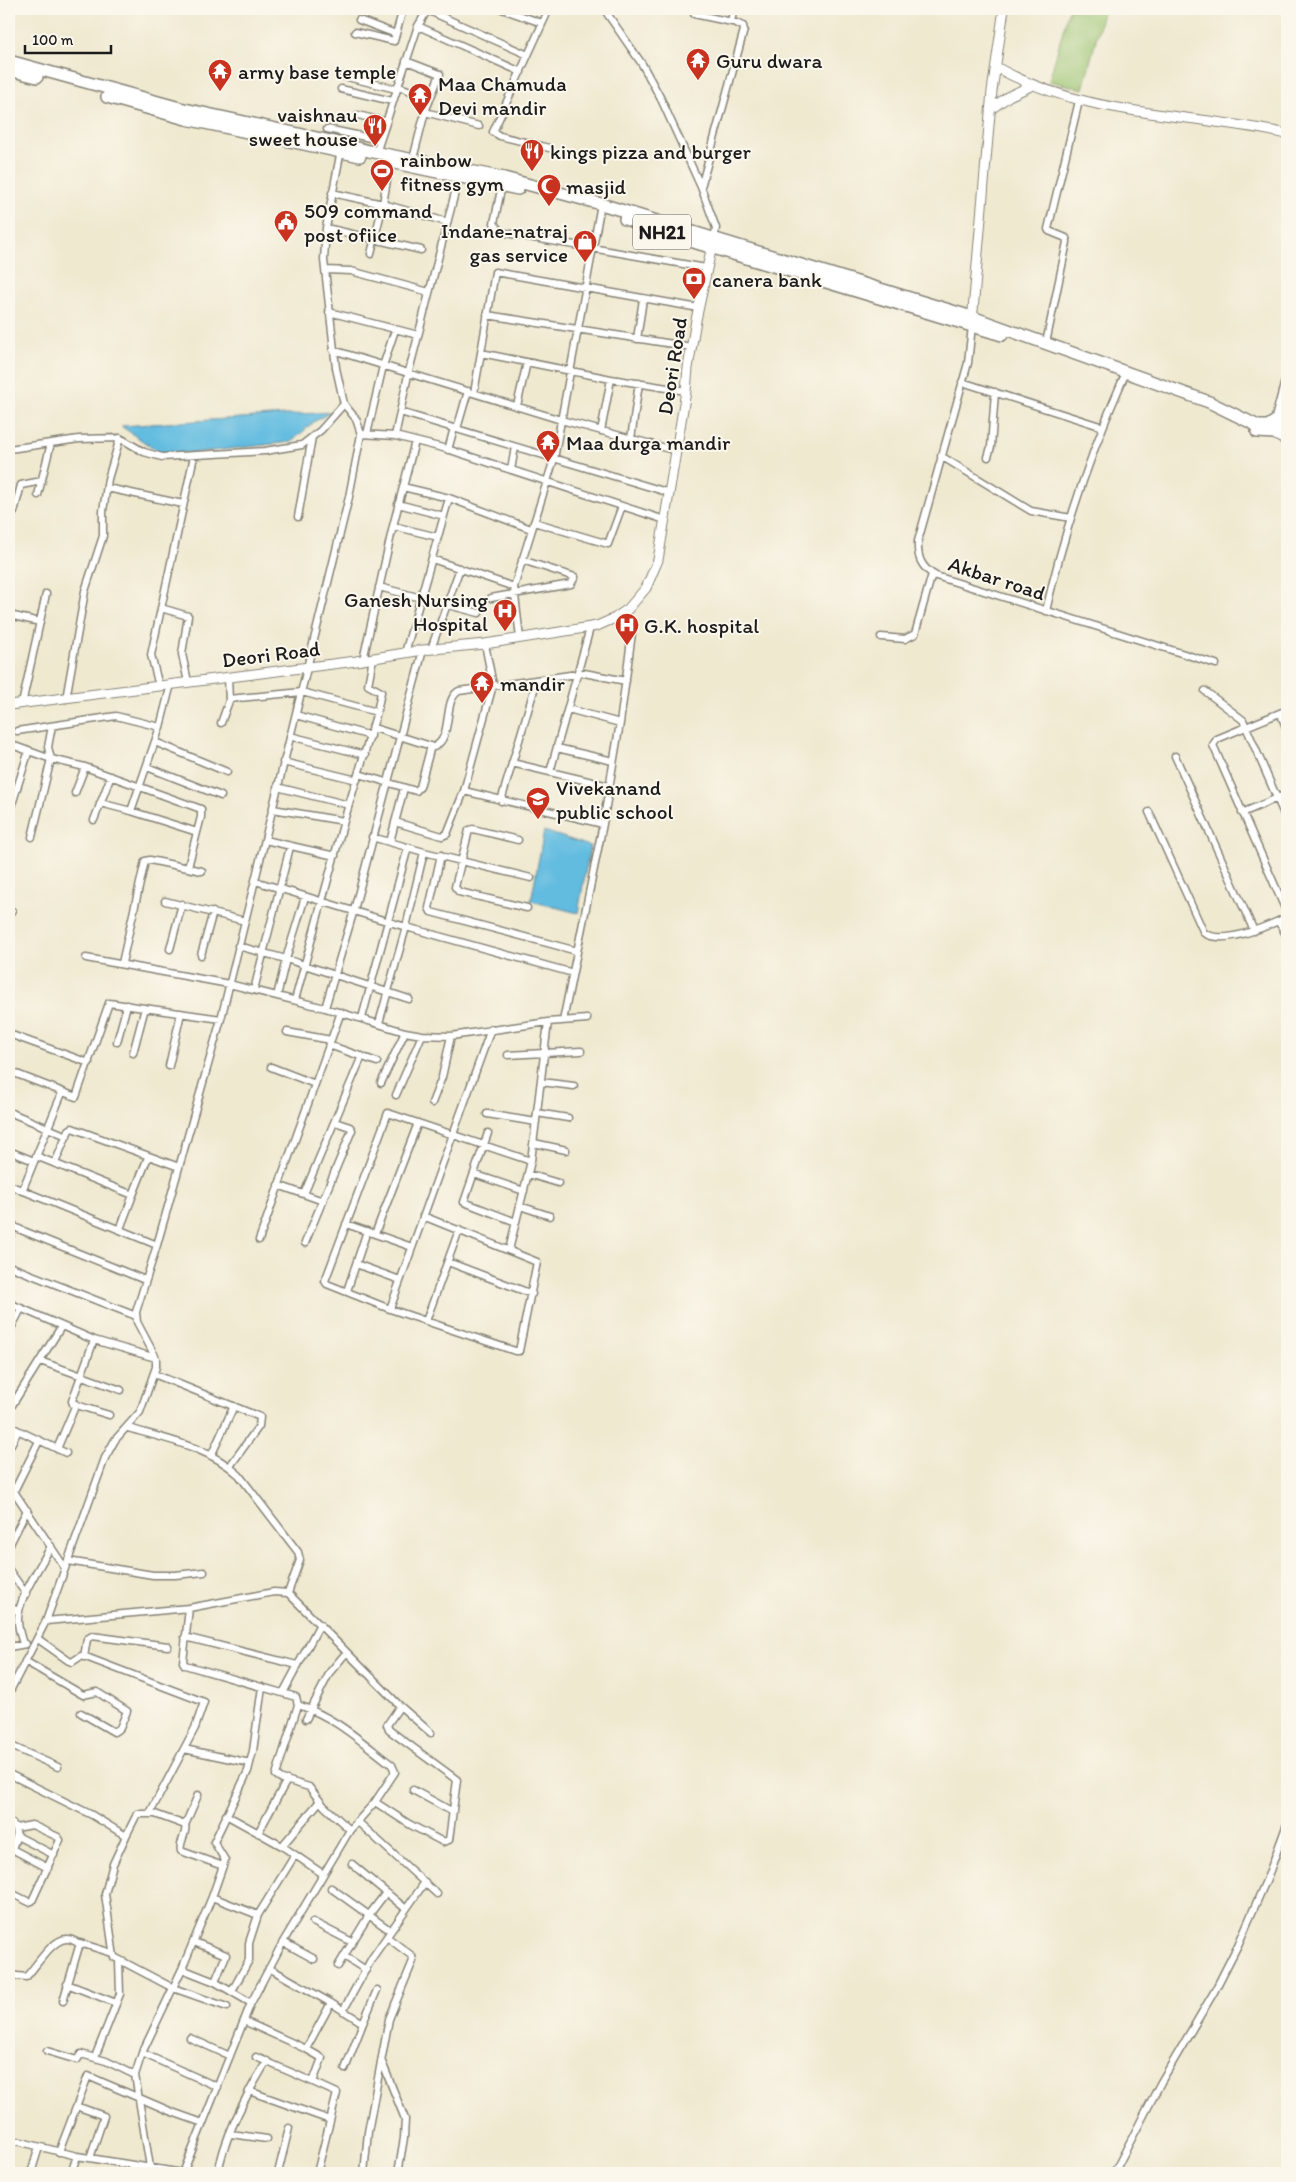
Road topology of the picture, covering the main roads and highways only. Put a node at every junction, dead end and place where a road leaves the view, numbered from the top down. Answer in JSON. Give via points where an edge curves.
{"nodes":[{"id":1,"x":9,"y":61,"type":"edge"},
{"id":2,"x":9,"y":70,"type":"edge"},
{"id":3,"x":342,"y":148,"type":"junction"},
{"id":4,"x":600,"y":208,"type":"junction"},
{"id":5,"x":972,"y":321,"type":"junction"},
{"id":6,"x":1287,"y":384,"type":"edge"},
{"id":7,"x":1287,"y":409,"type":"edge"},
{"id":8,"x":1273,"y":429,"type":"junction"}],
"edges":[{"from":1,"to":3,"type":"highway","number":"NH21"},
{"from":2,"to":3,"type":"highway","number":"NH21","via":[[186,119]]},
{"from":3,"to":4,"type":"highway","number":"NH21","via":[[390,162]]},
{"from":3,"to":4,"type":"highway","number":"NH21","via":[[413,159],[534,185]]},
{"from":4,"to":5,"type":"highway","number":"NH21"},
{"from":5,"to":8,"type":"highway","number":"NH21","via":[[1046,343],[1209,402],[1253,424]]},
{"from":5,"to":8,"type":"highway","number":"NH21","via":[[1214,412],[1251,430],[1260,433]]},
{"from":6,"to":8,"type":"highway"},
{"from":7,"to":8,"type":"highway","via":[[1282,427]]}]}
